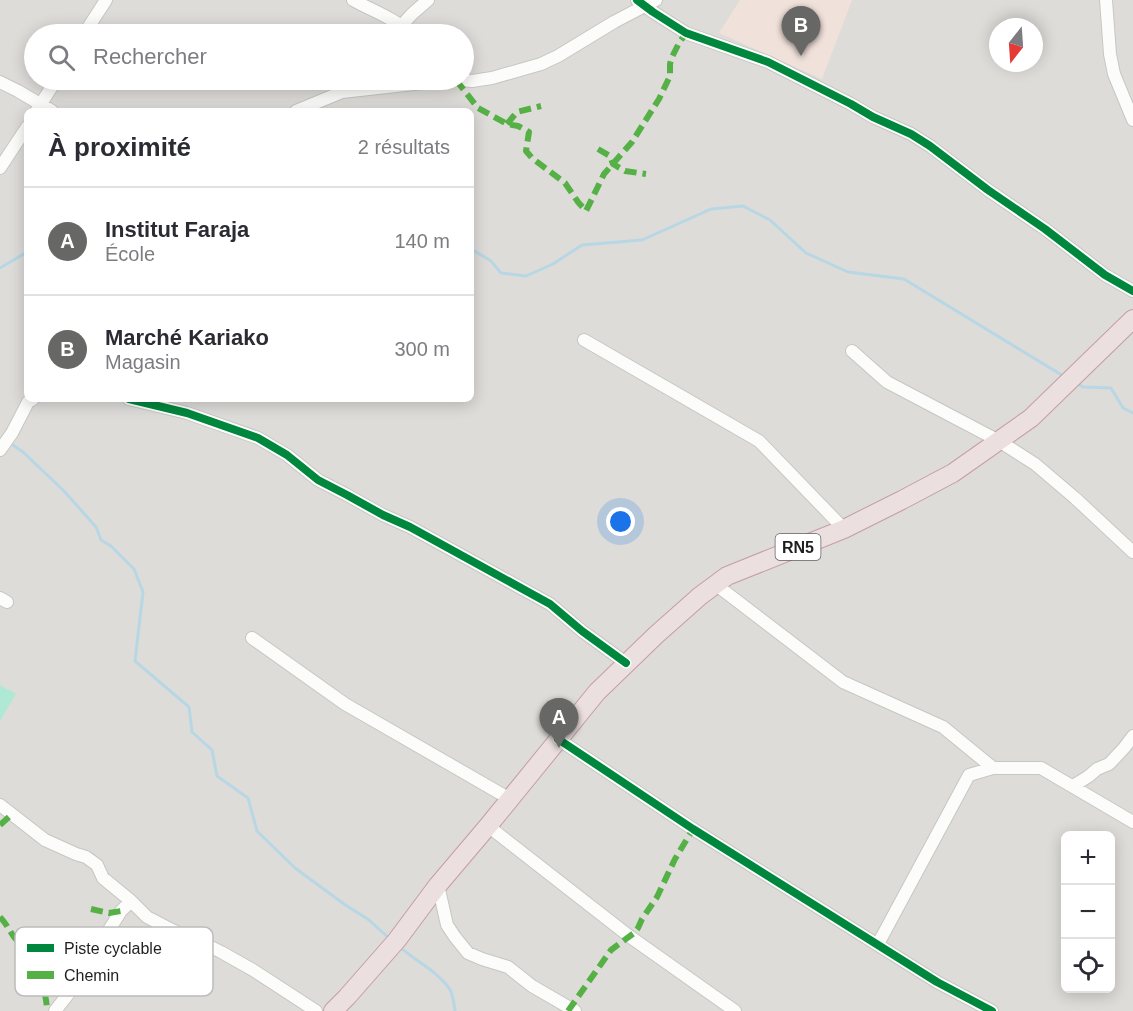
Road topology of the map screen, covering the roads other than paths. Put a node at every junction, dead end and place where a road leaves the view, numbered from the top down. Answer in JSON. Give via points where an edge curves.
{"nodes":[{"id":1,"x":106,"y":0,"type":"edge"},
{"id":2,"x":353,"y":0,"type":"edge"},
{"id":3,"x":428,"y":0,"type":"edge"},
{"id":4,"x":1106,"y":0,"type":"edge"},
{"id":5,"x":646,"y":2,"type":"edge"},
{"id":6,"x":90,"y":24,"type":"edge"},
{"id":7,"x":398,"y":24,"type":"edge"},
{"id":8,"x":408,"y":24,"type":"edge"},
{"id":9,"x":474,"y":81,"type":"edge"},
{"id":10,"x":0,"y":82,"type":"edge"},
{"id":11,"x":50,"y":90,"type":"edge"},
{"id":12,"x":360,"y":90,"type":"edge"},
{"id":13,"x":39,"y":108,"type":"edge"},
{"id":14,"x":303,"y":108,"type":"edge"},
{"id":15,"x":1133,"y":120,"type":"edge"},
{"id":16,"x":24,"y":132,"type":"edge"},
{"id":17,"x":0,"y":168,"type":"edge"},
{"id":18,"x":1133,"y":291,"type":"edge"},
{"id":19,"x":1133,"y":319,"type":"edge"},
{"id":20,"x":584,"y":340,"type":"dead end"},
{"id":21,"x":852,"y":351,"type":"dead end"},
{"id":22,"x":28,"y":402,"type":"edge"},
{"id":23,"x":141,"y":402,"type":"edge"},
{"id":24,"x":999,"y":441,"type":"junction"},
{"id":25,"x":0,"y":450,"type":"edge"},
{"id":26,"x":844,"y":529,"type":"junction"},
{"id":27,"x":1133,"y":552,"type":"edge"},
{"id":28,"x":714,"y":584,"type":"junction"},
{"id":29,"x":252,"y":638,"type":"dead end"},
{"id":30,"x":626,"y":663,"type":"junction"},
{"id":31,"x":1133,"y":735,"type":"edge"},
{"id":32,"x":558,"y":739,"type":"junction"},
{"id":33,"x":993,"y":768,"type":"junction"},
{"id":34,"x":1073,"y":786,"type":"junction"},
{"id":35,"x":510,"y":799,"type":"junction"},
{"id":36,"x":0,"y":805,"type":"edge"},
{"id":37,"x":1133,"y":822,"type":"edge"},
{"id":38,"x":488,"y":826,"type":"junction"},
{"id":39,"x":438,"y":885,"type":"junction"},
{"id":40,"x":131,"y":901,"type":"junction"},
{"id":41,"x":111,"y":927,"type":"edge"},
{"id":42,"x":165,"y":927,"type":"edge"},
{"id":43,"x":878,"y":944,"type":"junction"},
{"id":44,"x":213,"y":948,"type":"edge"},
{"id":45,"x":67,"y":996,"type":"edge"},
{"id":46,"x":55,"y":1011,"type":"edge"},
{"id":47,"x":316,"y":1011,"type":"edge"},
{"id":48,"x":333,"y":1011,"type":"edge"},
{"id":49,"x":575,"y":1011,"type":"edge"},
{"id":50,"x":735,"y":1011,"type":"edge"},
{"id":51,"x":992,"y":1011,"type":"edge"}],
"edges":[{"from":1,"to":6,"type":"street"},
{"from":2,"to":7,"type":"street"},
{"from":3,"to":8,"type":"street","via":[[412,14]]},
{"from":4,"to":15,"type":"street","via":[[1114,74]]},
{"from":5,"to":9,"type":"street","via":[[541,64]]},
{"from":5,"to":18,"type":"street","via":[[652,12],[686,33],[768,62],[911,134],[1105,275]]},
{"from":10,"to":13,"type":"street"},
{"from":11,"to":13,"type":"street"},
{"from":12,"to":14,"type":"street","via":[[342,92]]},
{"from":16,"to":17,"type":"street"},
{"from":19,"to":24,"type":"highway","number":"RN5","via":[[1064,387]]},
{"from":20,"to":26,"type":"street","via":[[759,441]]},
{"from":21,"to":24,"type":"street","via":[[887,382]]},
{"from":22,"to":25,"type":"street"},
{"from":23,"to":30,"type":"street","via":[[258,438],[318,480],[550,604]]},
{"from":24,"to":26,"type":"highway","number":"RN5","via":[[952,473]]},
{"from":24,"to":27,"type":"street","via":[[1035,464]]},
{"from":26,"to":28,"type":"highway","number":"RN5"},
{"from":28,"to":30,"type":"highway","number":"RN5"},
{"from":28,"to":33,"type":"street","via":[[843,682],[944,727]]},
{"from":29,"to":35,"type":"street","via":[[345,704]]},
{"from":30,"to":32,"type":"highway","number":"RN5"},
{"from":31,"to":34,"type":"street","via":[[1109,764]]},
{"from":32,"to":35,"type":"highway","number":"RN5"},
{"from":32,"to":43,"type":"street"},
{"from":33,"to":34,"type":"street","via":[[1041,768]]},
{"from":33,"to":43,"type":"street","via":[[969,775]]},
{"from":34,"to":37,"type":"street"},
{"from":35,"to":38,"type":"highway","number":"RN5"},
{"from":36,"to":40,"type":"street","via":[[45,840],[87,856],[103,878]]},
{"from":38,"to":39,"type":"highway","number":"RN5"},
{"from":38,"to":50,"type":"street","via":[[629,936]]},
{"from":39,"to":48,"type":"highway","number":"RN5","via":[[395,943]]},
{"from":39,"to":49,"type":"street","via":[[447,925],[468,952],[508,967]]},
{"from":40,"to":41,"type":"street"},
{"from":40,"to":42,"type":"street","via":[[147,917]]},
{"from":43,"to":51,"type":"street"},
{"from":44,"to":47,"type":"street"},
{"from":45,"to":46,"type":"street"}]}
